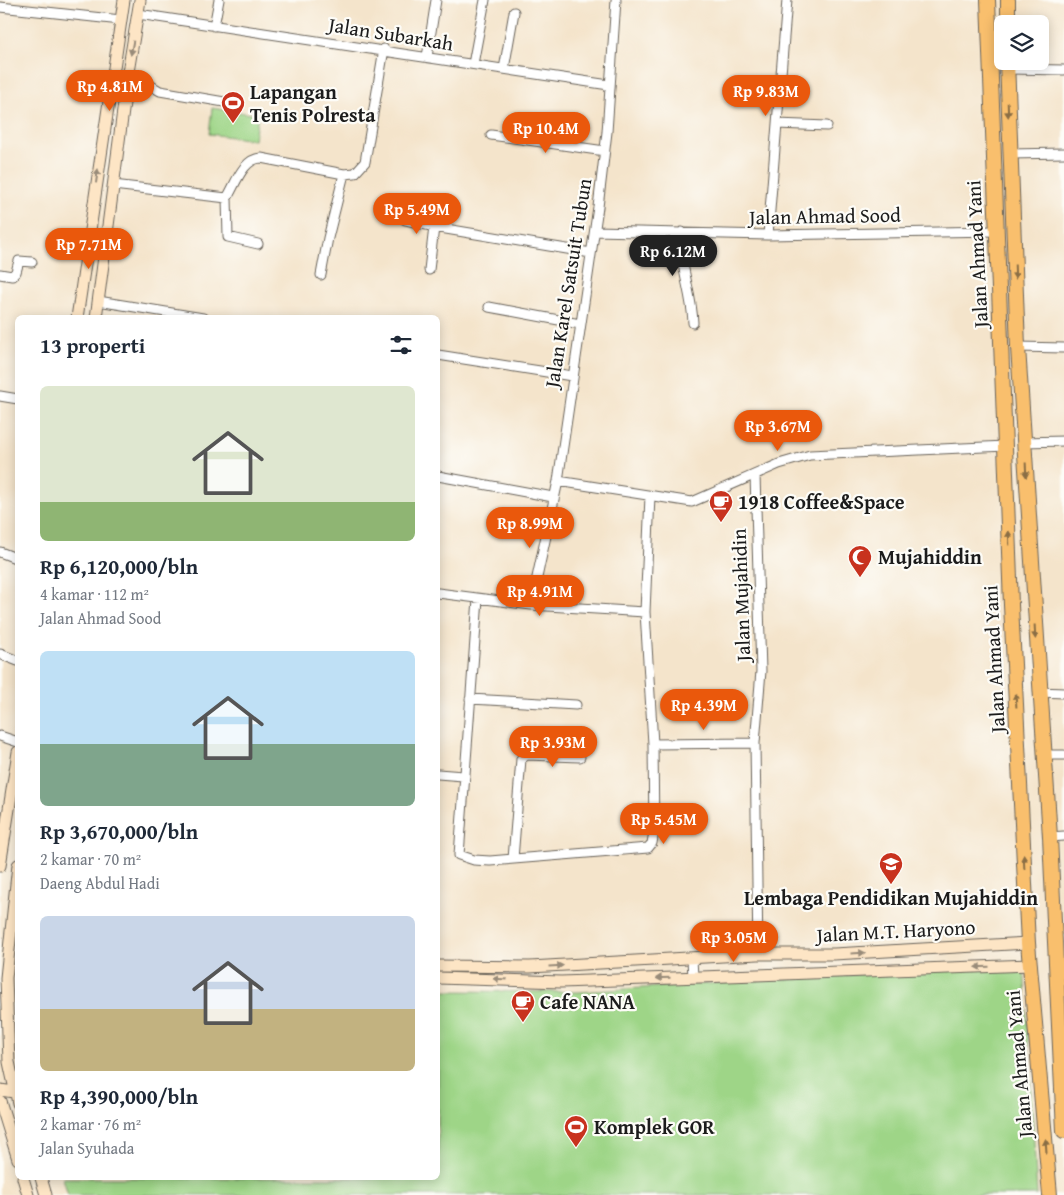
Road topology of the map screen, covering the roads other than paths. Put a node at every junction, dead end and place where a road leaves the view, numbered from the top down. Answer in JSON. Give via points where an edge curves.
{"nodes":[{"id":1,"x":26,"y":0,"type":"edge"},
{"id":2,"x":124,"y":0,"type":"edge"},
{"id":3,"x":140,"y":0,"type":"edge"},
{"id":4,"x":219,"y":0,"type":"edge"},
{"id":5,"x":436,"y":0,"type":"edge"},
{"id":6,"x":485,"y":0,"type":"edge"},
{"id":7,"x":616,"y":0,"type":"edge"},
{"id":8,"x":787,"y":0,"type":"edge"},
{"id":9,"x":988,"y":0,"type":"edge"},
{"id":10,"x":1008,"y":0,"type":"edge"},
{"id":11,"x":0,"y":8,"type":"edge"},
{"id":12,"x":24,"y":10,"type":"junction"},
{"id":13,"x":514,"y":12,"type":"dead end"},
{"id":14,"x":138,"y":14,"type":"junction"},
{"id":15,"x":1008,"y":15,"type":"edge"},
{"id":16,"x":121,"y":20,"type":"junction"},
{"id":17,"x":214,"y":26,"type":"junction"},
{"id":18,"x":384,"y":49,"type":"junction"},
{"id":19,"x":427,"y":56,"type":"junction"},
{"id":20,"x":473,"y":64,"type":"junction"},
{"id":21,"x":1049,"y":69,"type":"edge"},
{"id":22,"x":504,"y":70,"type":"junction"},
{"id":23,"x":1007,"y":70,"type":"edge"},
{"id":24,"x":1064,"y":70,"type":"edge"},
{"id":25,"x":128,"y":72,"type":"junction"},
{"id":26,"x":609,"y":85,"type":"junction"},
{"id":27,"x":236,"y":104,"type":"dead end"},
{"id":28,"x":777,"y":124,"type":"junction"},
{"id":29,"x":827,"y":126,"type":"dead end"},
{"id":30,"x":491,"y":134,"type":"dead end"},
{"id":31,"x":605,"y":151,"type":"junction"},
{"id":32,"x":1064,"y":153,"type":"edge"},
{"id":33,"x":993,"y":154,"type":"junction"},
{"id":34,"x":1010,"y":154,"type":"junction"},
{"id":35,"x":344,"y":174,"type":"junction"},
{"id":36,"x":113,"y":185,"type":"junction"},
{"id":37,"x":227,"y":198,"type":"junction"},
{"id":38,"x":405,"y":220,"type":"dead end"},
{"id":39,"x":91,"y":224,"type":"junction"},
{"id":40,"x":109,"y":227,"type":"junction"},
{"id":41,"x":434,"y":227,"type":"junction"},
{"id":42,"x":996,"y":230,"type":"junction"},
{"id":43,"x":595,"y":231,"type":"junction"},
{"id":44,"x":682,"y":232,"type":"junction"},
{"id":45,"x":768,"y":235,"type":"junction"},
{"id":46,"x":258,"y":244,"type":"dead end"},
{"id":47,"x":591,"y":253,"type":"junction"},
{"id":48,"x":32,"y":262,"type":"dead end"},
{"id":49,"x":429,"y":270,"type":"dead end"},
{"id":50,"x":0,"y":274,"type":"edge"},
{"id":51,"x":321,"y":275,"type":"dead end"},
{"id":52,"x":98,"y":301,"type":"junction"},
{"id":53,"x":489,"y":307,"type":"dead end"},
{"id":54,"x":77,"y":315,"type":"edge"},
{"id":55,"x":96,"y":315,"type":"edge"},
{"id":56,"x":184,"y":315,"type":"edge"},
{"id":57,"x":693,"y":323,"type":"dead end"},
{"id":58,"x":580,"y":324,"type":"junction"},
{"id":59,"x":1018,"y":347,"type":"junction"},
{"id":60,"x":1064,"y":348,"type":"edge"},
{"id":61,"x":440,"y":355,"type":"edge"},
{"id":62,"x":572,"y":376,"type":"junction"},
{"id":63,"x":0,"y":396,"type":"edge"},
{"id":64,"x":15,"y":398,"type":"edge"},
{"id":65,"x":1064,"y":441,"type":"edge"},
{"id":66,"x":1024,"y":442,"type":"junction"},
{"id":67,"x":1006,"y":446,"type":"junction"},
{"id":68,"x":755,"y":475,"type":"junction"},
{"id":69,"x":440,"y":476,"type":"edge"},
{"id":70,"x":558,"y":481,"type":"junction"},
{"id":71,"x":650,"y":496,"type":"junction"},
{"id":72,"x":553,"y":498,"type":"junction"},
{"id":73,"x":0,"y":552,"type":"edge"},
{"id":74,"x":15,"y":558,"type":"edge"},
{"id":75,"x":440,"y":593,"type":"edge"},
{"id":76,"x":478,"y":599,"type":"junction"},
{"id":77,"x":532,"y":605,"type":"junction"},
{"id":78,"x":1011,"y":605,"type":"junction"},
{"id":79,"x":1034,"y":605,"type":"junction"},
{"id":80,"x":645,"y":612,"type":"junction"},
{"id":81,"x":0,"y":654,"type":"edge"},
{"id":82,"x":15,"y":661,"type":"edge"},
{"id":83,"x":1039,"y":692,"type":"junction"},
{"id":84,"x":1064,"y":694,"type":"edge"},
{"id":85,"x":470,"y":699,"type":"junction"},
{"id":86,"x":576,"y":705,"type":"dead end"},
{"id":87,"x":0,"y":736,"type":"edge"},
{"id":88,"x":15,"y":741,"type":"edge"},
{"id":89,"x":756,"y":743,"type":"junction"},
{"id":90,"x":653,"y":744,"type":"junction"},
{"id":91,"x":1044,"y":755,"type":"junction"},
{"id":92,"x":1064,"y":755,"type":"edge"},
{"id":93,"x":580,"y":757,"type":"dead end"},
{"id":94,"x":440,"y":774,"type":"edge"},
{"id":95,"x":463,"y":776,"type":"junction"},
{"id":96,"x":15,"y":783,"type":"edge"},
{"id":97,"x":13,"y":803,"type":"edge"},
{"id":98,"x":1064,"y":836,"type":"edge"},
{"id":99,"x":1050,"y":837,"type":"junction"},
{"id":100,"x":0,"y":859,"type":"edge"},
{"id":101,"x":513,"y":859,"type":"junction"},
{"id":102,"x":15,"y":912,"type":"edge"},
{"id":103,"x":1059,"y":934,"type":"edge"},
{"id":104,"x":1028,"y":943,"type":"junction"},
{"id":105,"x":758,"y":954,"type":"junction"},
{"id":106,"x":834,"y":954,"type":"junction"},
{"id":107,"x":12,"y":959,"type":"edge"},
{"id":108,"x":692,"y":959,"type":"junction"},
{"id":109,"x":1031,"y":965,"type":"junction"},
{"id":110,"x":440,"y":966,"type":"edge"},
{"id":111,"x":836,"y":972,"type":"junction"},
{"id":112,"x":693,"y":977,"type":"junction"},
{"id":113,"x":12,"y":978,"type":"edge"},
{"id":114,"x":440,"y":978,"type":"edge"},
{"id":115,"x":1061,"y":1014,"type":"edge"},
{"id":116,"x":0,"y":1090,"type":"edge"},
{"id":117,"x":15,"y":1092,"type":"edge"},
{"id":118,"x":15,"y":1097,"type":"edge"},
{"id":119,"x":0,"y":1101,"type":"edge"},
{"id":120,"x":1063,"y":1116,"type":"edge"},
{"id":121,"x":1044,"y":1118,"type":"junction"},
{"id":122,"x":1064,"y":1131,"type":"edge"},
{"id":123,"x":15,"y":1149,"type":"edge"},
{"id":124,"x":24,"y":1180,"type":"edge"},
{"id":125,"x":42,"y":1180,"type":"edge"},
{"id":126,"x":28,"y":1195,"type":"edge"},
{"id":127,"x":46,"y":1195,"type":"edge"},
{"id":128,"x":1050,"y":1195,"type":"edge"}],
"edges":[{"from":1,"to":12,"type":"street"},
{"from":2,"to":16,"type":"street"},
{"from":3,"to":14,"type":"street"},
{"from":4,"to":17,"type":"street"},
{"from":5,"to":19,"type":"street"},
{"from":6,"to":20,"type":"street"},
{"from":7,"to":26,"type":"street","name":"Jalan Karel Satsuit Tubun"},
{"from":8,"to":28,"type":"street"},
{"from":9,"to":33,"type":"main road","name":"Jalan Ahmad Yani"},
{"from":10,"to":15,"type":"main road"},
{"from":11,"to":12,"type":"street"},
{"from":12,"to":16,"type":"street"},
{"from":13,"to":22,"type":"street"},
{"from":14,"to":17,"type":"street","name":"Jalan Subarkah"},
{"from":14,"to":25,"type":"street","one_way":true},
{"from":39,"to":16,"type":"street","one_way":true},
{"from":17,"to":18,"type":"street","name":"Jalan Subarkah"},
{"from":18,"to":19,"type":"street","name":"Jalan Subarkah"},
{"from":18,"to":35,"type":"street","via":[[364,162],[355,172]]},
{"from":19,"to":20,"type":"street","name":"Jalan Subarkah"},
{"from":20,"to":22,"type":"street","name":"Jalan Subarkah"},
{"from":21,"to":24,"type":"street"},
{"from":22,"to":26,"type":"street","name":"Jalan Subarkah"},
{"from":23,"to":34,"type":"main road","name":"Jalan Ahmad Yani","one_way":true},
{"from":25,"to":27,"type":"street","via":[[160,91]]},
{"from":25,"to":36,"type":"street"},
{"from":26,"to":31,"type":"street","name":"Jalan Karel Satsuit Tubun"},
{"from":28,"to":29,"type":"street"},
{"from":28,"to":45,"type":"street"},
{"from":30,"to":31,"type":"street"},
{"from":31,"to":43,"type":"street","name":"Jalan Karel Satsuit Tubun"},
{"from":32,"to":34,"type":"street"},
{"from":33,"to":34,"type":"main road"},
{"from":33,"to":42,"type":"main road","name":"Jalan Ahmad Yani"},
{"from":34,"to":59,"type":"main road","name":"Jalan Ahmad Yani","one_way":true},
{"from":35,"to":37,"type":"street","via":[[253,158]]},
{"from":35,"to":51,"type":"street"},
{"from":36,"to":37,"type":"street"},
{"from":36,"to":40,"type":"street"},
{"from":37,"to":46,"type":"street","via":[[228,237]]},
{"from":38,"to":41,"type":"street"},
{"from":39,"to":40,"type":"street"},
{"from":39,"to":54,"type":"street"},
{"from":40,"to":52,"type":"street"},
{"from":41,"to":47,"type":"street"},
{"from":41,"to":49,"type":"street"},
{"from":42,"to":45,"type":"street","name":"Jalan Ahmad Sood"},
{"from":42,"to":67,"type":"main road","name":"Jalan Ahmad Yani"},
{"from":43,"to":44,"type":"street","name":"Jalan Ahmad Sood"},
{"from":43,"to":47,"type":"street","name":"Jalan Karel Satsuit Tubun"},
{"from":44,"to":45,"type":"street","name":"Jalan Ahmad Sood"},
{"from":44,"to":57,"type":"street","via":[[680,250],[693,308]]},
{"from":47,"to":58,"type":"street","name":"Jalan Karel Satsuit Tubun"},
{"from":48,"to":50,"type":"street","via":[[19,261],[12,276]]},
{"from":52,"to":55,"type":"street"},
{"from":52,"to":56,"type":"street"},
{"from":53,"to":58,"type":"street"},
{"from":58,"to":62,"type":"street","name":"Jalan Karel Satsuit Tubun"},
{"from":59,"to":60,"type":"street"},
{"from":59,"to":66,"type":"main road","name":"Jalan Ahmad Yani"},
{"from":61,"to":62,"type":"street"},
{"from":62,"to":70,"type":"street","name":"Jalan Karel Satsuit Tubun"},
{"from":63,"to":64,"type":"street"},
{"from":65,"to":66,"type":"street"},
{"from":66,"to":79,"type":"main road","name":"Jalan Ahmad Yani","one_way":true},
{"from":67,"to":68,"type":"street","via":[[810,455]]},
{"from":78,"to":67,"type":"main road","name":"Jalan Ahmad Yani","one_way":true},
{"from":68,"to":71,"type":"street","via":[[692,502]]},
{"from":68,"to":89,"type":"street","name":"Jalan Mujahidin","via":[[761,671]]},
{"from":69,"to":72,"type":"street"},
{"from":70,"to":71,"type":"street"},
{"from":70,"to":72,"type":"street","name":"Jalan Karel Satsuit Tubun"},
{"from":71,"to":80,"type":"street"},
{"from":72,"to":77,"type":"street","name":"Jalan Karel Satsuit Tubun"},
{"from":73,"to":74,"type":"street"},
{"from":75,"to":76,"type":"street"},
{"from":76,"to":77,"type":"street"},
{"from":76,"to":85,"type":"street"},
{"from":77,"to":80,"type":"street"},
{"from":78,"to":79,"type":"main road"},
{"from":104,"to":78,"type":"main road","name":"Jalan Ahmad Yani","one_way":true},
{"from":79,"to":83,"type":"main road","name":"Jalan Ahmad Yani","one_way":true},
{"from":80,"to":90,"type":"street"},
{"from":81,"to":82,"type":"street"},
{"from":83,"to":84,"type":"street"},
{"from":83,"to":91,"type":"main road","name":"Jalan Ahmad Yani"},
{"from":85,"to":86,"type":"street"},
{"from":85,"to":95,"type":"street"},
{"from":87,"to":88,"type":"street"},
{"from":89,"to":90,"type":"street"},
{"from":89,"to":105,"type":"street","name":"Jalan Mujahidin"},
{"from":90,"to":101,"type":"street","via":[[654,832],[648,848]]},
{"from":91,"to":92,"type":"street"},
{"from":91,"to":99,"type":"main road","name":"Jalan Ahmad Yani"},
{"from":93,"to":101,"type":"street","via":[[527,755],[521,758]]},
{"from":94,"to":95,"type":"street"},
{"from":95,"to":101,"type":"street","via":[[458,852],[464,858],[474,860]]},
{"from":96,"to":97,"type":"street"},
{"from":97,"to":100,"type":"street"},
{"from":98,"to":99,"type":"street"},
{"from":99,"to":103,"type":"main road","name":"Jalan Ahmad Yani"},
{"from":102,"to":107,"type":"street"},
{"from":103,"to":115,"type":"main road","name":"Jalan Ahmad Yani"},
{"from":106,"to":104,"type":"street","name":"Jalan M.T. Haryono","one_way":true},
{"from":104,"to":109,"type":"main road","name":"Jalan Ahmad Yani"},
{"from":105,"to":106,"type":"street","name":"Jalan M.T. Haryono"},
{"from":105,"to":108,"type":"street","name":"Jalan M.T. Haryono"},
{"from":106,"to":111,"type":"street"},
{"from":107,"to":113,"type":"street"},
{"from":110,"to":108,"type":"street","name":"Jalan M.T. Haryono","one_way":true,"via":[[530,967]]},
{"from":108,"to":112,"type":"street"},
{"from":109,"to":111,"type":"street","one_way":true},
{"from":109,"to":121,"type":"main road","name":"Jalan Ahmad Yani"},
{"from":111,"to":112,"type":"street"},
{"from":112,"to":114,"type":"street","one_way":true,"via":[[561,982]]},
{"from":113,"to":117,"type":"street","via":[[9,1062]]},
{"from":115,"to":120,"type":"main road","name":"Jalan Ahmad Yani"},
{"from":116,"to":118,"type":"street"},
{"from":119,"to":123,"type":"street"},
{"from":120,"to":121,"type":"main road"},
{"from":120,"to":122,"type":"main road","name":"Jalan Ahmad Yani"},
{"from":128,"to":121,"type":"main road","name":"Jalan Ahmad Yani","one_way":true},
{"from":124,"to":126,"type":"street"},
{"from":125,"to":127,"type":"street"}]}
